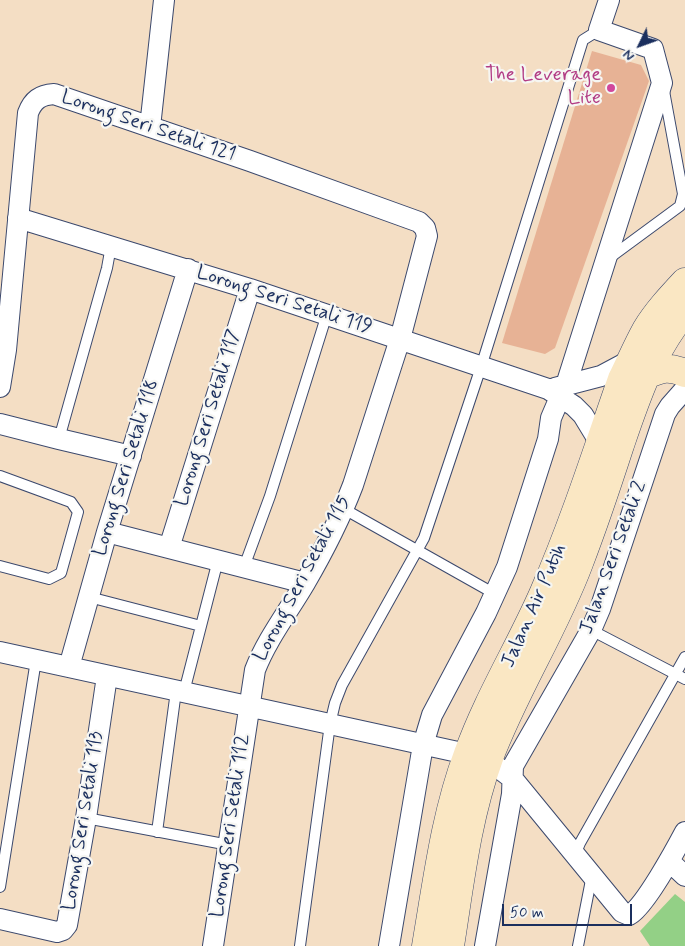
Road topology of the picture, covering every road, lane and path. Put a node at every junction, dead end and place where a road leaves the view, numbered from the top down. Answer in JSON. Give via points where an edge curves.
{"nodes":[{"id":1,"x":164,"y":0,"type":"edge"},
{"id":2,"x":609,"y":0,"type":"edge"},
{"id":3,"x":599,"y":30,"type":"junction"},
{"id":4,"x":662,"y":83,"type":"junction"},
{"id":5,"x":150,"y":127,"type":"junction"},
{"id":6,"x":18,"y":218,"type":"junction"},
{"id":7,"x":111,"y":246,"type":"junction"},
{"id":8,"x":606,"y":261,"type":"junction"},
{"id":9,"x":188,"y":269,"type":"junction"},
{"id":10,"x":685,"y":282,"type":"edge"},
{"id":11,"x":250,"y":289,"type":"junction"},
{"id":12,"x":327,"y":314,"type":"junction"},
{"id":13,"x":683,"y":314,"type":"edge"},
{"id":14,"x":400,"y":339,"type":"junction"},
{"id":15,"x":685,"y":346,"type":"edge"},
{"id":16,"x":481,"y":367,"type":"junction"},
{"id":17,"x":638,"y":368,"type":"junction"},
{"id":18,"x":685,"y":373,"type":"edge"},
{"id":19,"x":0,"y":387,"type":"edge"},
{"id":20,"x":685,"y":389,"type":"edge"},
{"id":21,"x":558,"y":391,"type":"junction"},
{"id":22,"x":0,"y":424,"type":"edge"},
{"id":23,"x":59,"y":439,"type":"junction"},
{"id":24,"x":600,"y":444,"type":"junction"},
{"id":25,"x":131,"y":456,"type":"junction"},
{"id":26,"x":0,"y":476,"type":"edge"},
{"id":27,"x":344,"y":509,"type":"junction"},
{"id":28,"x":107,"y":532,"type":"junction"},
{"id":29,"x":169,"y":548,"type":"junction"},
{"id":30,"x":418,"y":550,"type":"junction"},
{"id":31,"x":218,"y":560,"type":"junction"},
{"id":32,"x":0,"y":566,"type":"edge"},
{"id":33,"x":244,"y":567,"type":"junction"},
{"id":34,"x":305,"y":583,"type":"junction"},
{"id":35,"x":495,"y":594,"type":"junction"},
{"id":36,"x":89,"y":597,"type":"junction"},
{"id":37,"x":201,"y":626,"type":"junction"},
{"id":38,"x":591,"y":630,"type":"junction"},
{"id":39,"x":0,"y":652,"type":"edge"},
{"id":40,"x":685,"y":657,"type":"edge"},
{"id":41,"x":36,"y":660,"type":"junction"},
{"id":42,"x":69,"y":668,"type":"junction"},
{"id":43,"x":107,"y":676,"type":"junction"},
{"id":44,"x":680,"y":677,"type":"edge"},
{"id":45,"x":180,"y":692,"type":"junction"},
{"id":46,"x":248,"y":706,"type":"junction"},
{"id":47,"x":330,"y":724,"type":"junction"},
{"id":48,"x":423,"y":745,"type":"junction"},
{"id":49,"x":478,"y":757,"type":"junction"},
{"id":50,"x":513,"y":779,"type":"junction"},
{"id":51,"x":86,"y":818,"type":"junction"},
{"id":52,"x":157,"y":832,"type":"junction"},
{"id":53,"x":685,"y":832,"type":"edge"},
{"id":54,"x":228,"y":845,"type":"junction"},
{"id":55,"x":575,"y":855,"type":"junction"},
{"id":56,"x":669,"y":861,"type":"junction"},
{"id":57,"x":592,"y":874,"type":"junction"},
{"id":58,"x":685,"y":876,"type":"edge"},
{"id":59,"x":0,"y":887,"type":"edge"},
{"id":60,"x":0,"y":919,"type":"edge"},
{"id":61,"x":0,"y":930,"type":"edge"},
{"id":62,"x":45,"y":939,"type":"edge"},
{"id":63,"x":213,"y":946,"type":"edge"},
{"id":64,"x":300,"y":946,"type":"edge"},
{"id":65,"x":389,"y":946,"type":"edge"},
{"id":66,"x":426,"y":946,"type":"edge"},
{"id":67,"x":450,"y":946,"type":"edge"},
{"id":68,"x":485,"y":946,"type":"edge"},
{"id":69,"x":578,"y":946,"type":"edge"}],
"edges":[{"from":1,"to":5,"type":"street"},
{"from":2,"to":3,"type":"street"},
{"from":3,"to":4,"type":"street","via":[[653,48]]},
{"from":3,"to":16,"type":"lane","via":[[583,40]]},
{"from":4,"to":8,"type":"street"},
{"from":4,"to":8,"type":"lane","via":[[683,194],[680,206]]},
{"from":5,"to":6,"type":"street","name":"Lorong Seri Setali 121","via":[[54,94],[37,98],[28,113]]},
{"from":5,"to":14,"type":"street","name":"Lorong Seri Setali 121","via":[[419,222],[427,236]]},
{"from":6,"to":7,"type":"street","name":"Lorong Seri Setali 119"},
{"from":6,"to":19,"type":"street","name":"Lorong Seri Setali 121"},
{"from":7,"to":9,"type":"street","name":"Lorong Seri Setali 119"},
{"from":7,"to":23,"type":"lane"},
{"from":8,"to":21,"type":"street"},
{"from":9,"to":11,"type":"street","name":"Lorong Seri Setali 119"},
{"from":9,"to":25,"type":"street","name":"Lorong Seri Setali 118"},
{"from":10,"to":17,"type":"street","name":"Jalan Air Putih","via":[[646,329]]},
{"from":11,"to":12,"type":"street","name":"Lorong Seri Setali 119"},
{"from":11,"to":29,"type":"street","name":"Lorong Seri Setali 117"},
{"from":12,"to":14,"type":"street","name":"Lorong Seri Setali 119"},
{"from":12,"to":33,"type":"lane","via":[[270,496]]},
{"from":13,"to":15,"type":"street","via":[[679,328]]},
{"from":13,"to":17,"type":"street","name":"Jalan Air Putih"},
{"from":14,"to":16,"type":"street","name":"Lorong Seri Setali 119"},
{"from":14,"to":27,"type":"street","name":"Lorong Seri Setali 115"},
{"from":16,"to":21,"type":"street","name":"Lorong Seri Setali 119"},
{"from":16,"to":30,"type":"lane"},
{"from":17,"to":18,"type":"street","via":[[672,368]]},
{"from":17,"to":21,"type":"street","via":[[601,376]]},
{"from":17,"to":24,"type":"street","name":"Jalan Air Putih","via":[[622,379]]},
{"from":17,"to":49,"type":"street","name":"Jalan Air Putih","via":[[637,396],[578,565],[500,731]]},
{"from":20,"to":38,"type":"street","name":"Jalan Seri Setali 2","via":[[665,414]]},
{"from":21,"to":24,"type":"street","name":"Lorong Seri Setali 119","via":[[583,415]]},
{"from":21,"to":35,"type":"street","via":[[548,439],[507,567]]},
{"from":22,"to":23,"type":"street"},
{"from":23,"to":25,"type":"street"},
{"from":24,"to":49,"type":"street","name":"Jalan Air Putih","via":[[559,556],[524,636],[481,720]]},
{"from":25,"to":28,"type":"street","name":"Lorong Seri Setali 118"},
{"from":26,"to":32,"type":"lane","via":[[71,502],[78,512],[61,573],[56,577],[49,579]]},
{"from":27,"to":30,"type":"lane"},
{"from":27,"to":34,"type":"street","name":"Lorong Seri Setali 115"},
{"from":28,"to":29,"type":"street"},
{"from":28,"to":36,"type":"street","name":"Lorong Seri Setali 118"},
{"from":29,"to":31,"type":"street"},
{"from":30,"to":35,"type":"lane"},
{"from":30,"to":47,"type":"lane","via":[[342,686]]},
{"from":31,"to":33,"type":"street"},
{"from":31,"to":37,"type":"lane"},
{"from":33,"to":34,"type":"street"},
{"from":34,"to":46,"type":"street","name":"Lorong Seri Setali 115","via":[[254,670]]},
{"from":35,"to":48,"type":"street","via":[[432,715]]},
{"from":36,"to":37,"type":"lane"},
{"from":36,"to":42,"type":"street","name":"Lorong Seri Setali 118"},
{"from":37,"to":45,"type":"lane"},
{"from":38,"to":44,"type":"lane"},
{"from":38,"to":50,"type":"street","name":"Jalan Seri Setali 2","via":[[514,766]]},
{"from":39,"to":41,"type":"street"},
{"from":40,"to":44,"type":"lane"},
{"from":41,"to":42,"type":"street"},
{"from":41,"to":59,"type":"lane"},
{"from":42,"to":43,"type":"street"},
{"from":43,"to":45,"type":"street"},
{"from":43,"to":51,"type":"street","name":"Lorong Seri Setali 113"},
{"from":44,"to":55,"type":"lane"},
{"from":45,"to":46,"type":"street"},
{"from":45,"to":52,"type":"lane"},
{"from":46,"to":47,"type":"street"},
{"from":46,"to":54,"type":"street","name":"Lorong Seri Setali 112"},
{"from":47,"to":48,"type":"street"},
{"from":47,"to":64,"type":"lane"},
{"from":48,"to":49,"type":"street"},
{"from":48,"to":65,"type":"street"},
{"from":49,"to":50,"type":"street"},
{"from":49,"to":66,"type":"street","name":"Jalan Air Putih","via":[[444,843]]},
{"from":49,"to":67,"type":"street","name":"Jalan Air Putih"},
{"from":50,"to":55,"type":"street"},
{"from":50,"to":68,"type":"street","name":"Jalan Seri Setali 2"},
{"from":51,"to":52,"type":"lane"},
{"from":51,"to":62,"type":"street","name":"Lorong Seri Setali 113","via":[[67,925]]},
{"from":52,"to":54,"type":"lane"},
{"from":53,"to":56,"type":"street"},
{"from":54,"to":63,"type":"street","name":"Lorong Seri Setali 112"},
{"from":55,"to":57,"type":"street"},
{"from":56,"to":57,"type":"street","via":[[638,908],[629,915],[622,912]]},
{"from":56,"to":58,"type":"street"},
{"from":57,"to":69,"type":"lane"},
{"from":60,"to":62,"type":"street","name":"Lorong Seri Setali 113"},
{"from":61,"to":62,"type":"street"}]}
